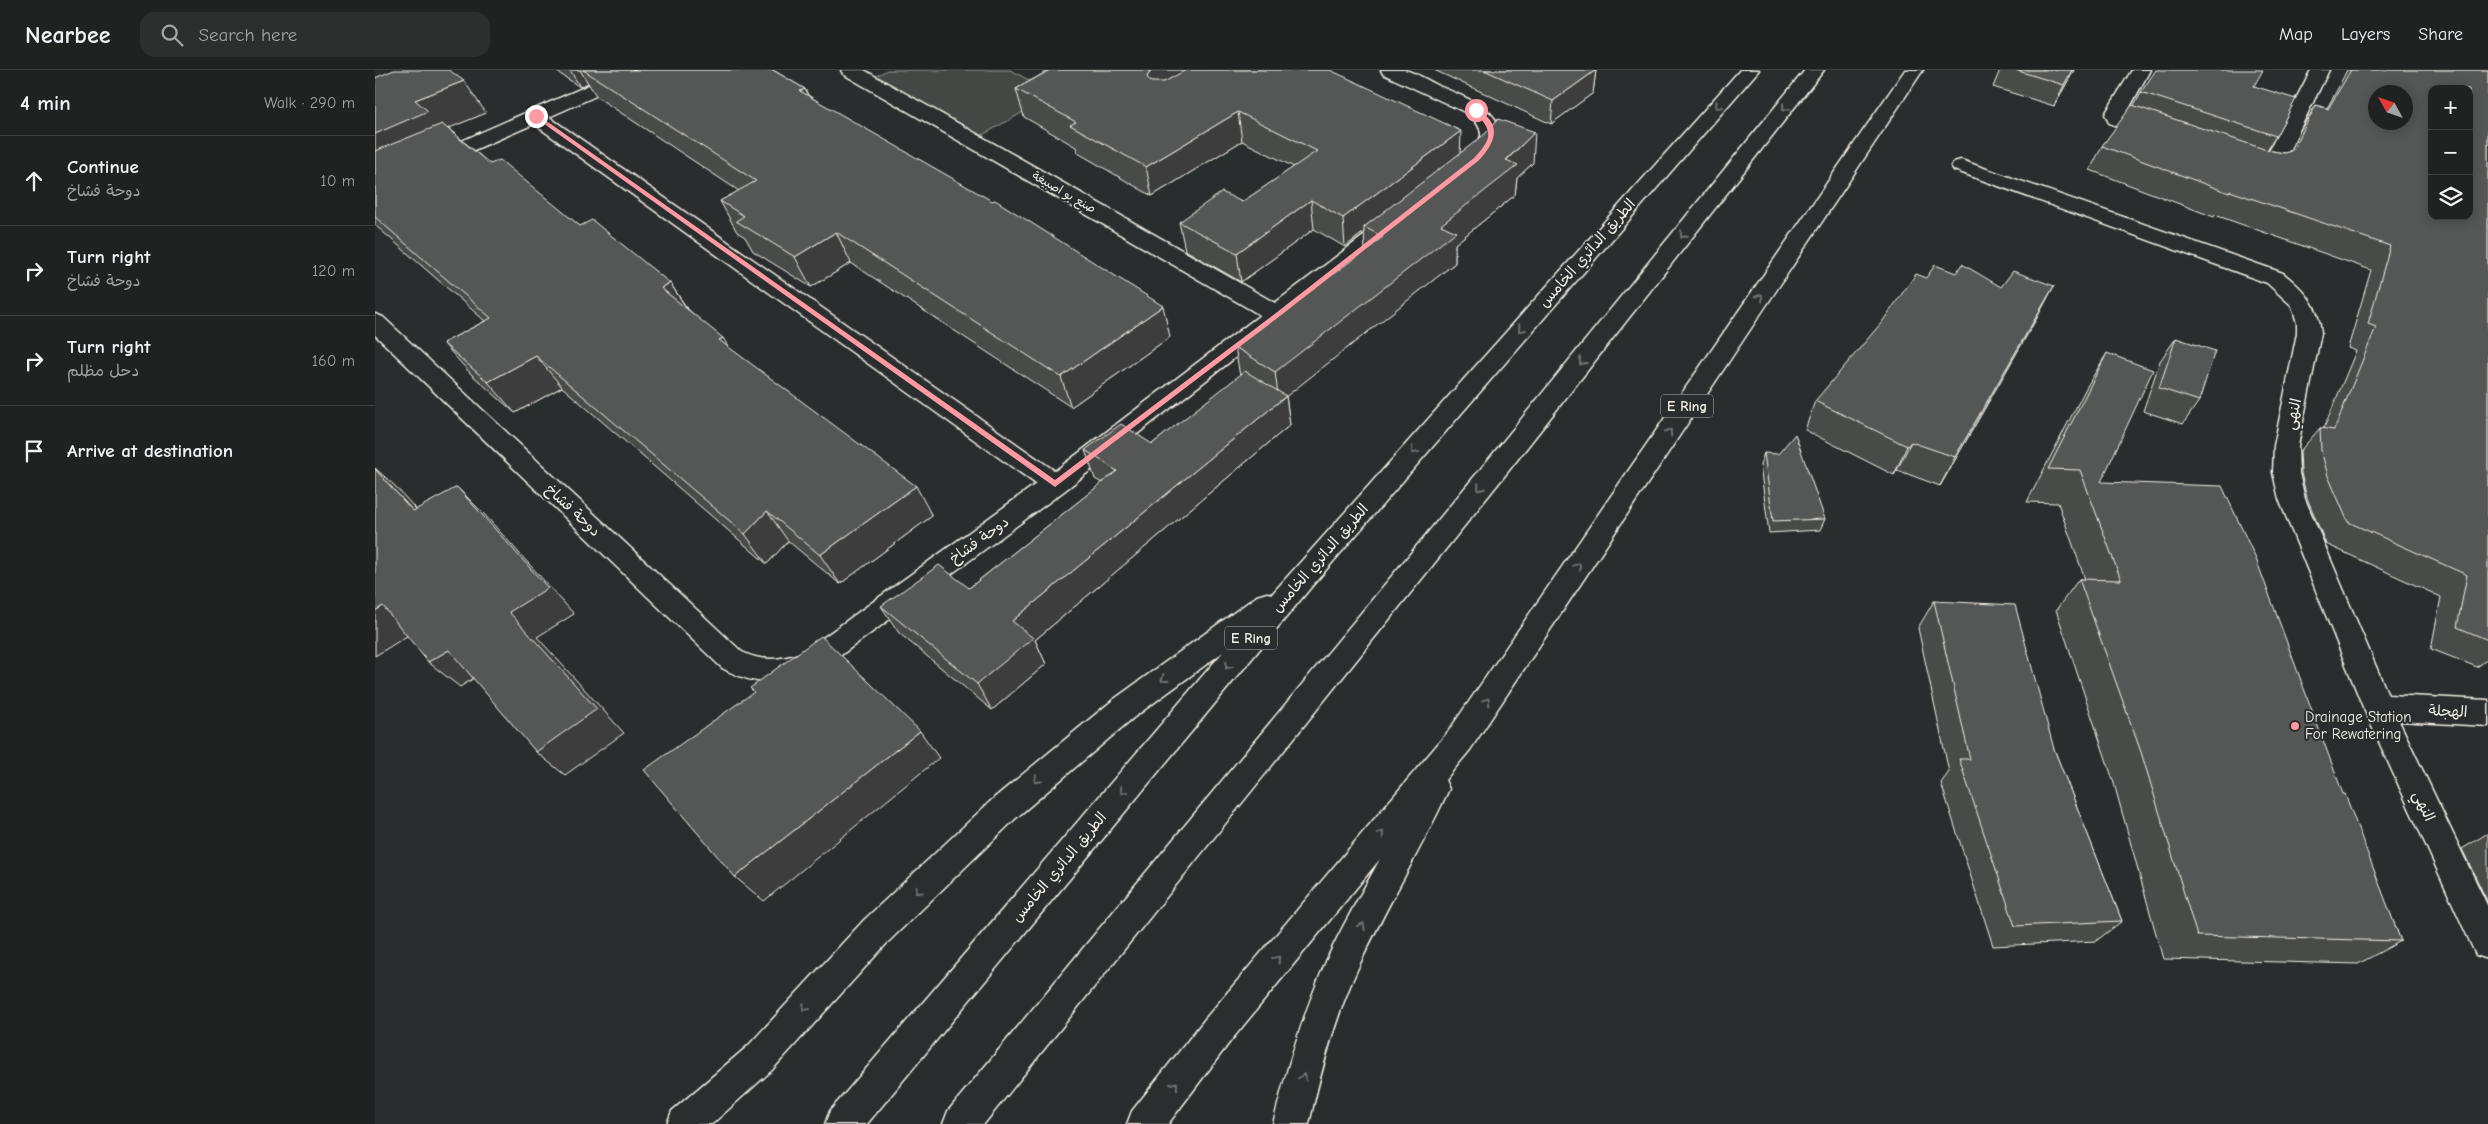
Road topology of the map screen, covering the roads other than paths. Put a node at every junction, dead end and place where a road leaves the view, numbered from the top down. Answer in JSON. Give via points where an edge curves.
{"nodes":[{"id":1,"x":638,"y":70,"type":"edge"},
{"id":2,"x":850,"y":70,"type":"edge"},
{"id":3,"x":1390,"y":70,"type":"edge"},
{"id":4,"x":1751,"y":70,"type":"edge"},
{"id":5,"x":1815,"y":70,"type":"edge"},
{"id":6,"x":1914,"y":70,"type":"edge"},
{"id":7,"x":2141,"y":70,"type":"edge"},
{"id":8,"x":2320,"y":70,"type":"edge"},
{"id":9,"x":536,"y":116,"type":"junction"},
{"id":10,"x":2169,"y":138,"type":"edge"},
{"id":11,"x":2232,"y":159,"type":"edge"},
{"id":12,"x":1961,"y":166,"type":"dead end"},
{"id":13,"x":1461,"y":171,"type":"edge"},
{"id":14,"x":375,"y":187,"type":"edge"},
{"id":15,"x":1408,"y":213,"type":"edge"},
{"id":16,"x":1278,"y":315,"type":"junction"},
{"id":17,"x":375,"y":322,"type":"edge"},
{"id":18,"x":1055,"y":484,"type":"junction"},
{"id":19,"x":1302,"y":578,"type":"junction"},
{"id":20,"x":2378,"y":707,"type":"junction"},
{"id":21,"x":2488,"y":713,"type":"edge"},
{"id":22,"x":1459,"y":741,"type":"junction"},
{"id":23,"x":2488,"y":943,"type":"edge"},
{"id":24,"x":685,"y":1124,"type":"edge"},
{"id":25,"x":843,"y":1124,"type":"edge"},
{"id":26,"x":961,"y":1124,"type":"edge"},
{"id":27,"x":1145,"y":1124,"type":"edge"},
{"id":28,"x":1291,"y":1124,"type":"edge"}],
"edges":[{"from":1,"to":9,"type":"street"},
{"from":2,"to":16,"type":"street","name":"صنع بو اصبيغة"},
{"from":3,"to":13,"type":"street","via":[[1476,110],[1488,121],[1493,133],[1488,147]]},
{"from":4,"to":19,"type":"street","name":"الطريق الدائري الخامس","number":"E Ring","one_way":true},
{"from":5,"to":26,"type":"street","one_way":true,"via":[[1485,482]]},
{"from":22,"to":6,"type":"street","number":"E Ring","one_way":true},
{"from":7,"to":10,"type":"street","via":[[2115,114],[2116,119]]},
{"from":8,"to":11,"type":"street","via":[[2268,169]]},
{"from":9,"to":14,"type":"street"},
{"from":9,"to":18,"type":"street"},
{"from":12,"to":20,"type":"street","name":"النهي","via":[[2275,278],[2297,296],[2309,315],[2309,333],[2286,446],[2292,499]]},
{"from":15,"to":16,"type":"street","name":"دوحة فشاخ"},
{"from":16,"to":18,"type":"street","name":"دوحة فشاخ"},
{"from":17,"to":18,"type":"street","name":"دوحة فشاخ","via":[[732,660],[748,670],[771,673],[812,661]]},
{"from":19,"to":24,"type":"street","one_way":true,"via":[[1123,709],[1053,766],[876,931],[760,1058]]},
{"from":19,"to":25,"type":"street","name":"الطريق الدائري الخامس","number":"E Ring","one_way":true},
{"from":20,"to":21,"type":"street","name":"الهجلة"},
{"from":20,"to":23,"type":"street","name":"النهي"},
{"from":27,"to":22,"type":"street","number":"E Ring","one_way":true,"via":[[1217,1031]]},
{"from":28,"to":22,"type":"street","one_way":true,"via":[[1309,1054],[1341,967]]}]}
